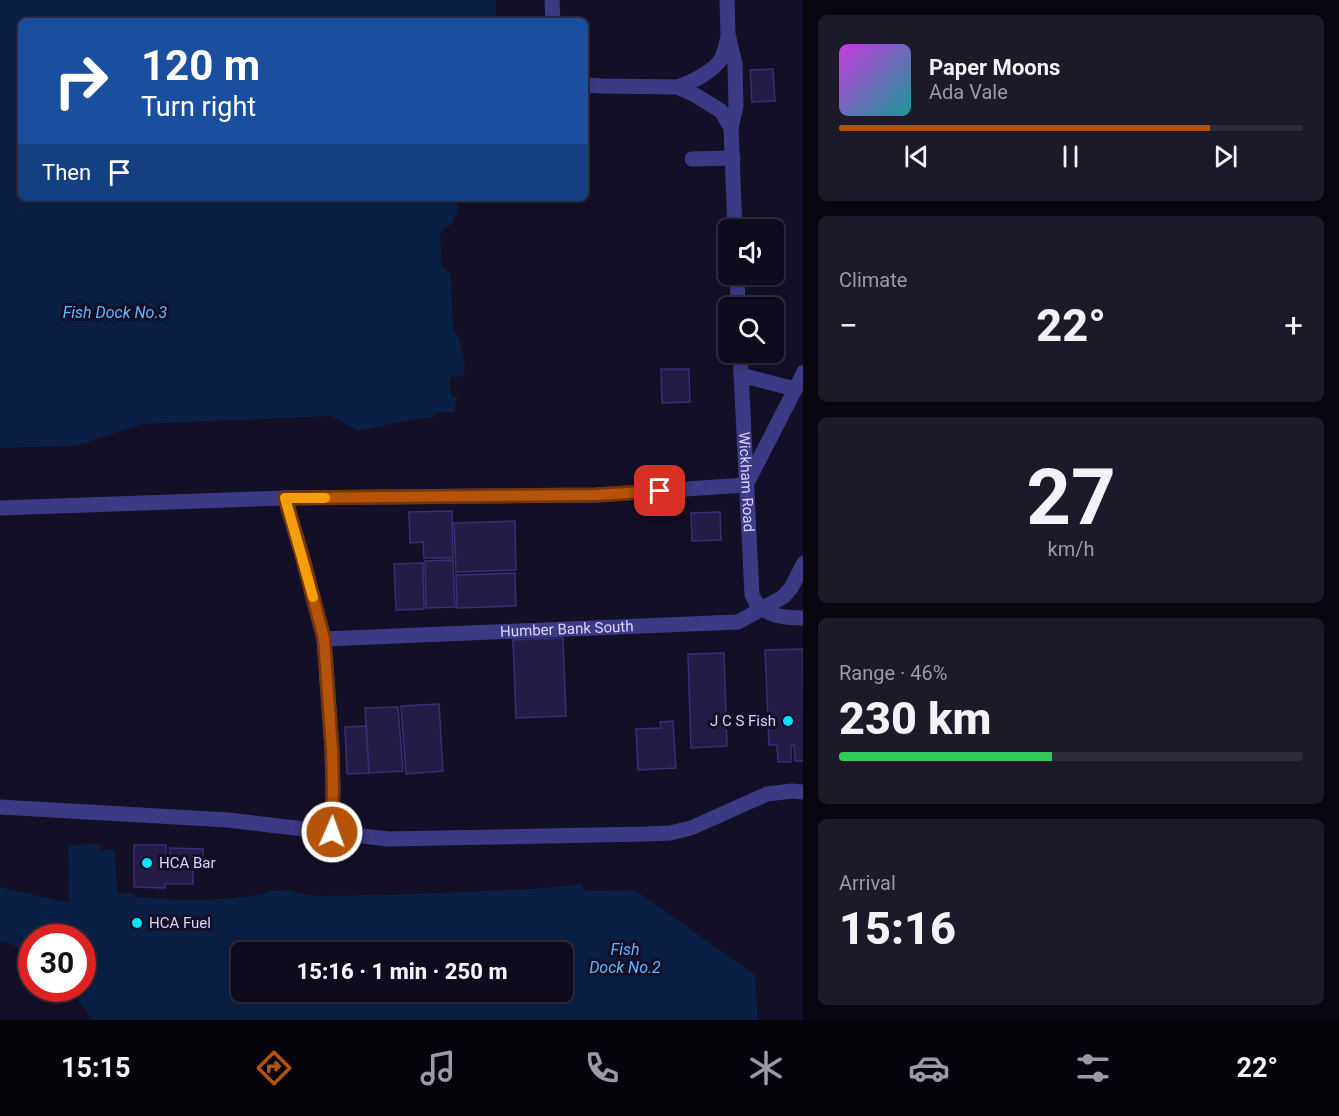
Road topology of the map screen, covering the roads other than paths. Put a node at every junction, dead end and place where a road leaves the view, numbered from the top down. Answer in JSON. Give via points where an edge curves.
{"nodes":[{"id":1,"x":552,"y":0,"type":"edge"},
{"id":2,"x":727,"y":0,"type":"edge"},
{"id":3,"x":553,"y":18,"type":"edge"},
{"id":4,"x":728,"y":34,"type":"junction"},
{"id":5,"x":588,"y":85,"type":"edge"},
{"id":6,"x":677,"y":87,"type":"junction"},
{"id":7,"x":731,"y":128,"type":"junction"},
{"id":8,"x":733,"y":158,"type":"junction"},
{"id":9,"x":692,"y":159,"type":"dead end"},
{"id":10,"x":735,"y":219,"type":"edge"},
{"id":11,"x":740,"y":363,"type":"edge"},
{"id":12,"x":803,"y":374,"type":"edge"},
{"id":13,"x":741,"y":375,"type":"junction"},
{"id":14,"x":795,"y":389,"type":"junction"},
{"id":15,"x":746,"y":485,"type":"junction"},
{"id":16,"x":285,"y":498,"type":"junction"},
{"id":17,"x":1,"y":508,"type":"edge"},
{"id":18,"x":803,"y":565,"type":"edge"},
{"id":19,"x":761,"y":609,"type":"junction"},
{"id":20,"x":803,"y":618,"type":"edge"},
{"id":21,"x":324,"y":639,"type":"junction"},
{"id":22,"x":803,"y":792,"type":"edge"},
{"id":23,"x":0,"y":807,"type":"edge"},
{"id":24,"x":332,"y":832,"type":"junction"}],
"edges":[{"from":1,"to":3,"type":"street"},
{"from":2,"to":4,"type":"street"},
{"from":4,"to":6,"type":"street","via":[[717,64]]},
{"from":4,"to":7,"type":"street","via":[[735,64],[736,106]]},
{"from":5,"to":6,"type":"street"},
{"from":6,"to":7,"type":"street","via":[[721,111]]},
{"from":7,"to":8,"type":"street"},
{"from":8,"to":9,"type":"street"},
{"from":8,"to":10,"type":"street"},
{"from":11,"to":13,"type":"street","name":"Wickham Road"},
{"from":12,"to":14,"type":"street"},
{"from":13,"to":14,"type":"street"},
{"from":13,"to":15,"type":"street","name":"Wickham Road"},
{"from":14,"to":15,"type":"street"},
{"from":15,"to":16,"type":"street","via":[[596,495]]},
{"from":15,"to":19,"type":"street","name":"Wickham Road","via":[[752,595]]},
{"from":16,"to":17,"type":"street"},
{"from":16,"to":21,"type":"street"},
{"from":18,"to":19,"type":"street","name":"Humber Bank South","via":[[783,597]]},
{"from":19,"to":20,"type":"street","via":[[770,614]]},
{"from":19,"to":21,"type":"street","name":"Humber Bank South","via":[[738,622]]},
{"from":21,"to":24,"type":"street","via":[[332,750]]},
{"from":22,"to":24,"type":"street","via":[[766,794],[691,828],[670,833],[388,838]]},
{"from":23,"to":24,"type":"street","via":[[228,820]]}]}
